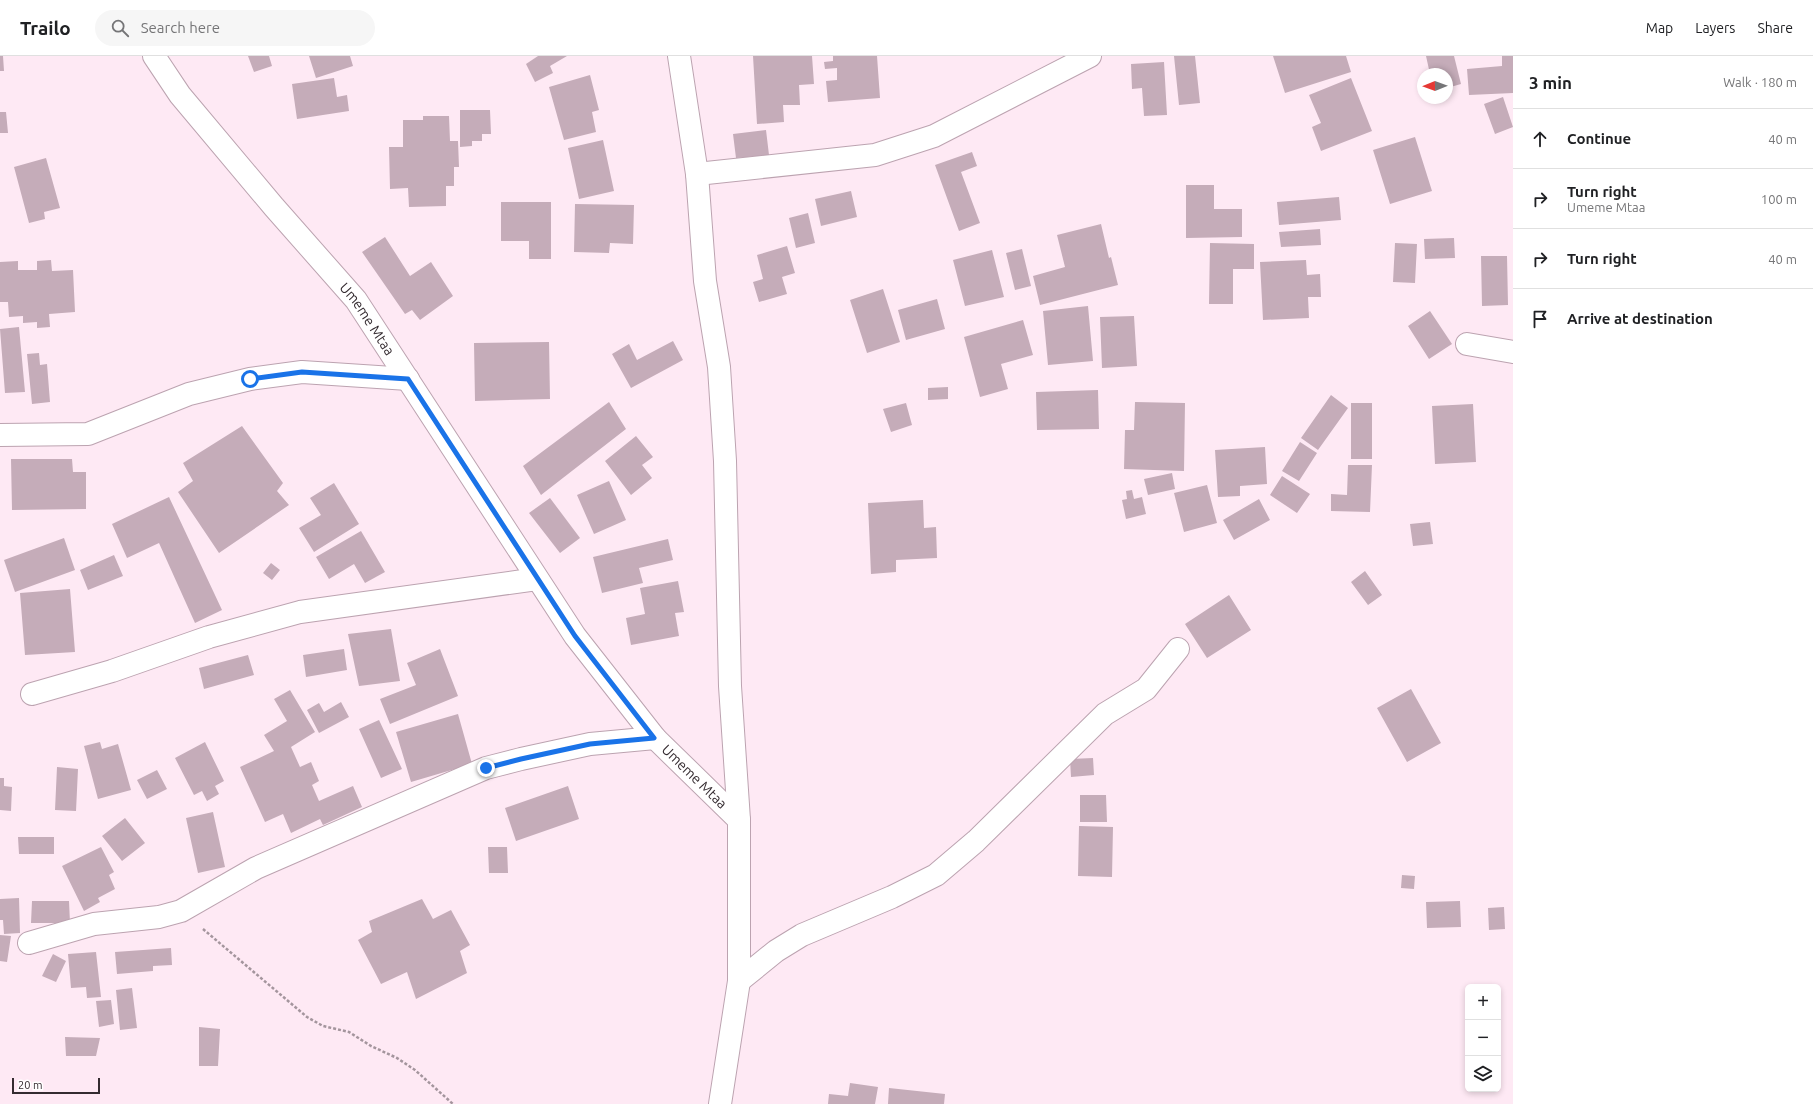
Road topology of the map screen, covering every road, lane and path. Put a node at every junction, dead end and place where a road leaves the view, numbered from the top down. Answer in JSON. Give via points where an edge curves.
{"nodes":[{"id":1,"x":154,"y":56,"type":"edge"},
{"id":2,"x":679,"y":56,"type":"edge"},
{"id":3,"x":1090,"y":56,"type":"edge"},
{"id":4,"x":697,"y":174,"type":"junction"},
{"id":5,"x":1467,"y":344,"type":"dead end"},
{"id":6,"x":1513,"y":352,"type":"edge"},
{"id":7,"x":408,"y":379,"type":"junction"},
{"id":8,"x":0,"y":435,"type":"edge"},
{"id":9,"x":537,"y":579,"type":"junction"},
{"id":10,"x":1178,"y":649,"type":"dead end"},
{"id":11,"x":32,"y":694,"type":"dead end"},
{"id":12,"x":654,"y":738,"type":"junction"},
{"id":13,"x":739,"y":820,"type":"junction"},
{"id":14,"x":181,"y":910,"type":"junction"},
{"id":15,"x":29,"y":943,"type":"dead end"},
{"id":16,"x":739,"y":981,"type":"junction"},
{"id":17,"x":453,"y":1104,"type":"edge"},
{"id":18,"x":720,"y":1104,"type":"edge"}],
"edges":[{"from":1,"to":7,"type":"street","name":"Umeme Mtaa","via":[[180,95],[356,300]]},
{"from":2,"to":4,"type":"street"},
{"from":3,"to":4,"type":"street","via":[[934,136],[875,155]]},
{"from":4,"to":13,"type":"street","via":[[705,281],[719,367],[725,461],[730,686]]},
{"from":5,"to":6,"type":"street"},
{"from":7,"to":8,"type":"street","via":[[302,372],[250,379],[189,394],[88,434]]},
{"from":7,"to":9,"type":"street","name":"Umeme Mtaa"},
{"from":9,"to":11,"type":"street","via":[[300,612],[209,637],[112,671]]},
{"from":9,"to":12,"type":"street","name":"Umeme Mtaa","via":[[575,636]]},
{"from":10,"to":16,"type":"street","via":[[1146,689],[1105,714],[976,841],[936,875],[892,897],[802,935],[776,951]]},
{"from":12,"to":13,"type":"street","name":"Umeme Mtaa"},
{"from":12,"to":14,"type":"street","via":[[590,744],[486,768],[256,868]]},
{"from":13,"to":16,"type":"street"},
{"from":14,"to":15,"type":"street","via":[[159,917],[94,924]]},
{"from":14,"to":17,"type":"path","via":[[307,1017],[323,1026],[349,1032],[397,1058]]},
{"from":16,"to":18,"type":"street"}]}
